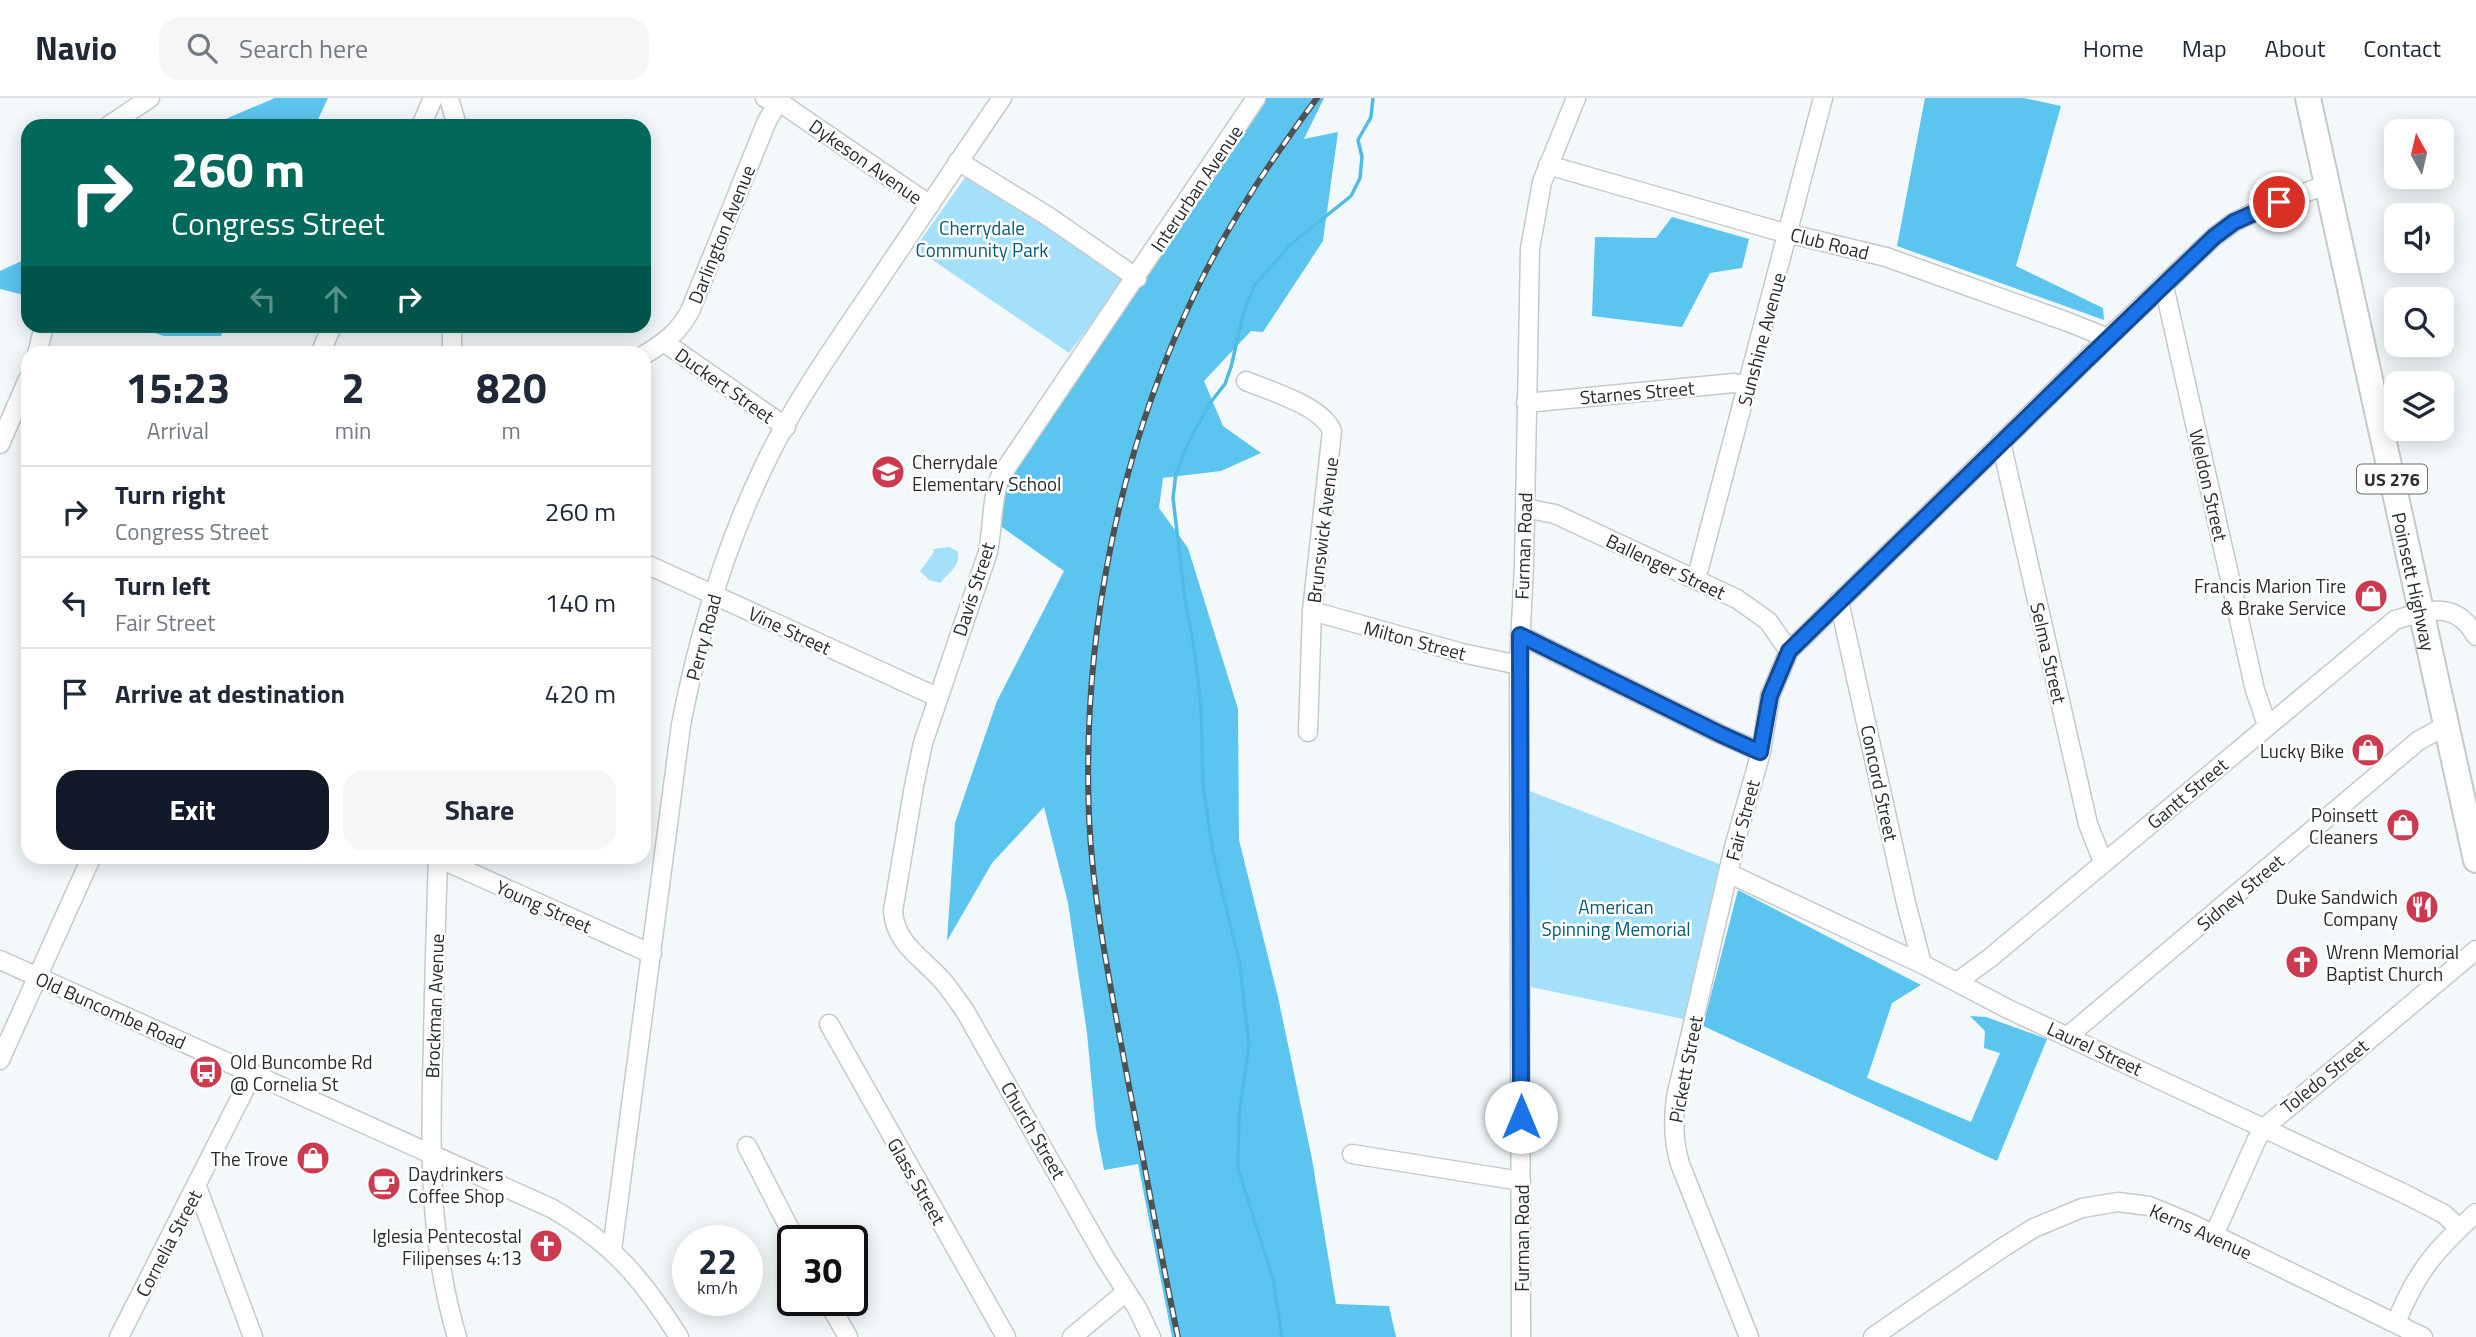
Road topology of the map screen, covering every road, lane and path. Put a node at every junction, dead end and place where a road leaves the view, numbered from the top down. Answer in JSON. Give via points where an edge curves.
{"nodes":[{"id":1,"x":150,"y":98,"type":"edge"},
{"id":2,"x":433,"y":98,"type":"edge"},
{"id":3,"x":449,"y":98,"type":"edge"},
{"id":4,"x":1002,"y":98,"type":"edge"},
{"id":5,"x":1256,"y":98,"type":"edge"},
{"id":6,"x":1576,"y":98,"type":"edge"},
{"id":7,"x":1824,"y":98,"type":"edge"},
{"id":8,"x":2308,"y":98,"type":"edge"},
{"id":9,"x":775,"y":99,"type":"edge"},
{"id":10,"x":118,"y":119,"type":"edge"},
{"id":11,"x":424,"y":119,"type":"edge"},
{"id":12,"x":455,"y":119,"type":"edge"},
{"id":13,"x":958,"y":161,"type":"junction"},
{"id":14,"x":1548,"y":165,"type":"junction"},
{"id":15,"x":2328,"y":184,"type":"junction"},
{"id":16,"x":930,"y":205,"type":"junction"},
{"id":17,"x":1788,"y":233,"type":"junction"},
{"id":18,"x":1137,"y":278,"type":"junction"},
{"id":19,"x":2164,"y":286,"type":"junction"},
{"id":20,"x":2108,"y":338,"type":"junction"},
{"id":21,"x":665,"y":343,"type":"junction"},
{"id":22,"x":651,"y":351,"type":"edge"},
{"id":23,"x":1246,"y":381,"type":"dead end"},
{"id":24,"x":1748,"y":386,"type":"junction"},
{"id":25,"x":21,"y":395,"type":"edge"},
{"id":26,"x":1526,"y":403,"type":"junction"},
{"id":27,"x":786,"y":427,"type":"junction"},
{"id":28,"x":2001,"y":442,"type":"junction"},
{"id":29,"x":0,"y":444,"type":"edge"},
{"id":30,"x":1525,"y":509,"type":"junction"},
{"id":31,"x":651,"y":566,"type":"edge"},
{"id":32,"x":1696,"y":580,"type":"junction"},
{"id":33,"x":713,"y":595,"type":"junction"},
{"id":34,"x":1839,"y":601,"type":"junction"},
{"id":35,"x":1312,"y":611,"type":"junction"},
{"id":36,"x":2422,"y":613,"type":"junction"},
{"id":37,"x":1520,"y":635,"type":"junction"},
{"id":38,"x":2476,"y":636,"type":"edge"},
{"id":39,"x":1789,"y":651,"type":"junction"},
{"id":40,"x":1519,"y":666,"type":"junction"},
{"id":41,"x":937,"y":697,"type":"junction"},
{"id":42,"x":2267,"y":725,"type":"junction"},
{"id":43,"x":2447,"y":725,"type":"junction"},
{"id":44,"x":1308,"y":732,"type":"dead end"},
{"id":45,"x":1760,"y":752,"type":"junction"},
{"id":46,"x":2476,"y":860,"type":"edge"},
{"id":47,"x":2103,"y":862,"type":"junction"},
{"id":48,"x":88,"y":864,"type":"edge"},
{"id":49,"x":438,"y":864,"type":"edge"},
{"id":50,"x":451,"y":864,"type":"edge"},
{"id":51,"x":1728,"y":873,"type":"junction"},
{"id":52,"x":899,"y":936,"type":"joint"},
{"id":53,"x":2476,"y":950,"type":"edge"},
{"id":54,"x":652,"y":954,"type":"junction"},
{"id":55,"x":0,"y":960,"type":"edge"},
{"id":56,"x":1922,"y":964,"type":"junction"},
{"id":57,"x":37,"y":977,"type":"junction"},
{"id":58,"x":1957,"y":982,"type":"junction"},
{"id":59,"x":829,"y":1024,"type":"dead end"},
{"id":60,"x":2068,"y":1035,"type":"junction"},
{"id":61,"x":0,"y":1060,"type":"edge"},
{"id":62,"x":253,"y":1073,"type":"junction"},
{"id":63,"x":2264,"y":1128,"type":"junction"},
{"id":64,"x":747,"y":1146,"type":"dead end"},
{"id":65,"x":430,"y":1154,"type":"junction"},
{"id":66,"x":1352,"y":1154,"type":"dead end"},
{"id":67,"x":1521,"y":1181,"type":"junction"},
{"id":68,"x":197,"y":1187,"type":"junction"},
{"id":69,"x":2476,"y":1213,"type":"edge"},
{"id":70,"x":788,"y":1225,"type":"edge"},
{"id":71,"x":2459,"y":1228,"type":"junction"},
{"id":72,"x":2214,"y":1235,"type":"junction"},
{"id":73,"x":612,"y":1250,"type":"junction"},
{"id":74,"x":1126,"y":1292,"type":"junction"},
{"id":75,"x":836,"y":1316,"type":"edge"},
{"id":76,"x":2396,"y":1323,"type":"junction"},
{"id":77,"x":119,"y":1337,"type":"edge"},
{"id":78,"x":253,"y":1337,"type":"edge"},
{"id":79,"x":457,"y":1337,"type":"edge"},
{"id":80,"x":679,"y":1337,"type":"edge"},
{"id":81,"x":848,"y":1337,"type":"edge"},
{"id":82,"x":1006,"y":1337,"type":"edge"},
{"id":83,"x":1072,"y":1337,"type":"edge"},
{"id":84,"x":1151,"y":1337,"type":"edge"},
{"id":85,"x":1521,"y":1337,"type":"edge"},
{"id":86,"x":1749,"y":1337,"type":"edge"},
{"id":87,"x":1873,"y":1337,"type":"edge"},
{"id":88,"x":2423,"y":1337,"type":"edge"}],
"edges":[{"from":1,"to":10,"type":"street"},
{"from":2,"to":11,"type":"street"},
{"from":3,"to":12,"type":"street"},
{"from":4,"to":13,"type":"street","name":"Perry Road"},
{"from":5,"to":18,"type":"street","name":"Interurban Avenue"},
{"from":6,"to":14,"type":"street","name":"Furman Road"},
{"from":7,"to":17,"type":"street","name":"Sunshine Avenue"},
{"from":8,"to":15,"type":"highway","name":"Poinsett Highway","number":"US 276"},
{"from":9,"to":16,"type":"street","name":"Dykeson Avenue"},
{"from":9,"to":21,"type":"street","name":"Darlington Avenue","via":[[690,311]]},
{"from":13,"to":16,"type":"street","name":"Perry Road"},
{"from":13,"to":18,"type":"street"},
{"from":14,"to":17,"type":"street","name":"Club Road"},
{"from":14,"to":26,"type":"street","name":"Furman Road","via":[[1531,249]]},
{"from":15,"to":19,"type":"street","name":"Fair Street","via":[[2234,222]]},
{"from":15,"to":36,"type":"highway","name":"Poinsett Highway","number":"US 276"},
{"from":16,"to":27,"type":"street","name":"Perry Road","via":[[829,354]]},
{"from":17,"to":20,"type":"street","name":"Club Road","via":[[1886,257]]},
{"from":17,"to":24,"type":"street","name":"Sunshine Avenue"},
{"from":18,"to":41,"type":"street","name":"Davis Street","via":[[1000,477],[988,552]]},
{"from":19,"to":20,"type":"street","name":"Fair Street"},
{"from":19,"to":42,"type":"street","name":"Weldon Street","via":[[2255,690]]},
{"from":20,"to":28,"type":"street","name":"Fair Street"},
{"from":21,"to":22,"type":"street","name":"Darlington Avenue"},
{"from":21,"to":27,"type":"street","name":"Duckert Street"},
{"from":23,"to":35,"type":"street","name":"Brunswick Avenue","via":[[1314,411],[1332,431]]},
{"from":24,"to":26,"type":"street","name":"Starnes Street","via":[[1734,383]]},
{"from":24,"to":32,"type":"street","name":"Sunshine Avenue"},
{"from":25,"to":29,"type":"street"},
{"from":26,"to":30,"type":"street","name":"Furman Road"},
{"from":27,"to":33,"type":"street","name":"Perry Road","via":[[747,503]]},
{"from":28,"to":34,"type":"street","name":"Fair Street"},
{"from":28,"to":47,"type":"street","name":"Selma Street","via":[[2088,824]]},
{"from":30,"to":32,"type":"street","name":"Ballenger Street","via":[[1555,514]]},
{"from":30,"to":37,"type":"street","name":"Furman Road"},
{"from":31,"to":33,"type":"street","name":"Vine Street"},
{"from":32,"to":39,"type":"street","name":"Ballenger Street","via":[[1750,607],[1773,626]]},
{"from":33,"to":41,"type":"street","name":"Vine Street"},
{"from":33,"to":54,"type":"street","name":"Perry Road","via":[[681,725]]},
{"from":34,"to":39,"type":"street","name":"Fair Street"},
{"from":34,"to":56,"type":"street","name":"Concord Street"},
{"from":35,"to":40,"type":"street","name":"Milton Street"},
{"from":35,"to":44,"type":"street","name":"Brunswick Avenue"},
{"from":36,"to":38,"type":"street","name":"Gantt Street","via":[[2454,612]]},
{"from":36,"to":42,"type":"street","name":"Gantt Street","via":[[2387,625]]},
{"from":36,"to":43,"type":"highway","name":"Poinsett Highway","number":"US 276"},
{"from":37,"to":40,"type":"street","name":"Furman Road"},
{"from":37,"to":45,"type":"street"},
{"from":39,"to":45,"type":"street","name":"Fair Street","via":[[1770,696]]},
{"from":40,"to":67,"type":"street","name":"Furman Road"},
{"from":41,"to":52,"type":"street","name":"Davis Street","via":[[914,786],[893,911]]},
{"from":42,"to":47,"type":"street","name":"Gantt Street"},
{"from":43,"to":46,"type":"highway","name":"Poinsett Highway","number":"US 276"},
{"from":43,"to":60,"type":"street","name":"Sidney Street","via":[[2418,741]]},
{"from":45,"to":51,"type":"street","name":"Fair Street"},
{"from":47,"to":58,"type":"street","name":"Gantt Street"},
{"from":48,"to":57,"type":"street"},
{"from":49,"to":65,"type":"street","name":"Brockman Avenue"},
{"from":50,"to":54,"type":"street","name":"Young Street"},
{"from":51,"to":56,"type":"street","name":"Laurel Street"},
{"from":51,"to":86,"type":"street","name":"Pickett Street","via":[[1676,1097],[1674,1135],[1680,1164]]},
{"from":52,"to":74,"type":"street","name":"Church Street","via":[[965,1011]]},
{"from":53,"to":63,"type":"street","name":"Toledo Street"},
{"from":54,"to":73,"type":"street","name":"Perry Road"},
{"from":55,"to":57,"type":"street","name":"Old Buncombe Road"},
{"from":56,"to":58,"type":"street","name":"Laurel Street"},
{"from":57,"to":61,"type":"street"},
{"from":57,"to":62,"type":"street","name":"Old Buncombe Road"},
{"from":58,"to":60,"type":"street","name":"Laurel Street"},
{"from":59,"to":82,"type":"street","name":"Glass Street"},
{"from":60,"to":63,"type":"street","name":"Laurel Street"},
{"from":62,"to":65,"type":"street","name":"Old Buncombe Road"},
{"from":62,"to":68,"type":"street","name":"Cornelia Street"},
{"from":63,"to":71,"type":"street","name":"Laurel Street","via":[[2444,1214]]},
{"from":63,"to":72,"type":"street","name":"Toledo Street"},
{"from":64,"to":70,"type":"street"},
{"from":65,"to":73,"type":"street","name":"Old Buncombe Road","via":[[551,1208]]},
{"from":65,"to":79,"type":"street","name":"Brockman Avenue","via":[[438,1250]]},
{"from":66,"to":67,"type":"street"},
{"from":67,"to":85,"type":"street","name":"Furman Road"},
{"from":68,"to":77,"type":"street","name":"Cornelia Street"},
{"from":68,"to":78,"type":"street"},
{"from":69,"to":71,"type":"street"},
{"from":71,"to":76,"type":"street","via":[[2421,1269]]},
{"from":72,"to":76,"type":"street","name":"Kerns Avenue"},
{"from":72,"to":87,"type":"street","name":"Kerns Avenue","via":[[2149,1206],[2118,1202],[2082,1208],[2034,1228]]},
{"from":73,"to":80,"type":"street","name":"Old Buncombe Road","via":[[640,1280]]},
{"from":74,"to":83,"type":"street"},
{"from":74,"to":84,"type":"street","name":"Church Street"},
{"from":75,"to":81,"type":"street"},
{"from":76,"to":88,"type":"street","name":"Kerns Avenue"}]}
